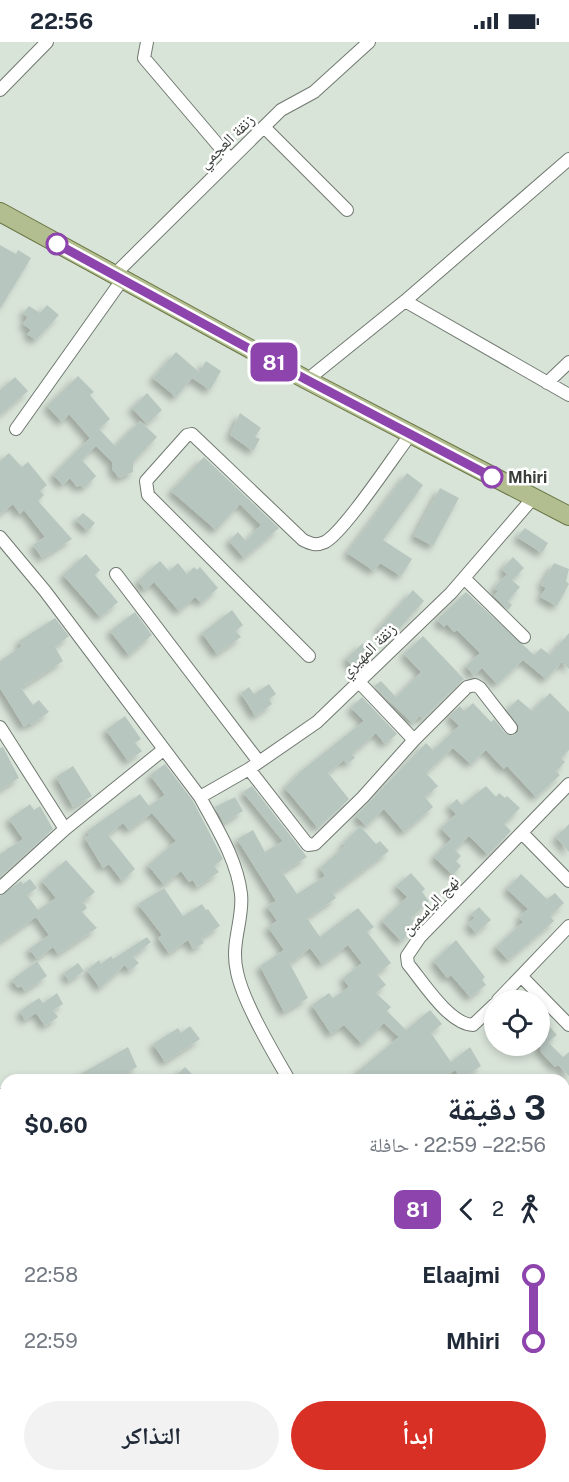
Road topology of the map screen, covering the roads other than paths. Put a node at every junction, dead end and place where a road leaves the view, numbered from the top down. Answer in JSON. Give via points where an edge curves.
{"nodes":[{"id":1,"x":46,"y":42,"type":"edge"},
{"id":2,"x":147,"y":42,"type":"edge"},
{"id":3,"x":369,"y":42,"type":"edge"},
{"id":4,"x":0,"y":90,"type":"edge"},
{"id":5,"x":264,"y":127,"type":"junction"},
{"id":6,"x":230,"y":159,"type":"junction"},
{"id":7,"x":569,"y":159,"type":"edge"},
{"id":8,"x":347,"y":210,"type":"dead end"},
{"id":9,"x":0,"y":212,"type":"edge"},
{"id":10,"x":118,"y":277,"type":"junction"},
{"id":11,"x":405,"y":301,"type":"junction"},
{"id":12,"x":569,"y":362,"type":"edge"},
{"id":13,"x":307,"y":380,"type":"junction"},
{"id":14,"x":547,"y":383,"type":"junction"},
{"id":15,"x":569,"y":395,"type":"edge"},
{"id":16,"x":16,"y":429,"type":"dead end"},
{"id":17,"x":410,"y":435,"type":"junction"},
{"id":18,"x":533,"y":498,"type":"junction"},
{"id":19,"x":569,"y":516,"type":"edge"},
{"id":20,"x":0,"y":537,"type":"edge"},
{"id":21,"x":116,"y":574,"type":"dead end"},
{"id":22,"x":464,"y":578,"type":"junction"},
{"id":23,"x":524,"y":636,"type":"dead end"},
{"id":24,"x":309,"y":656,"type":"dead end"},
{"id":25,"x":359,"y":682,"type":"junction"},
{"id":26,"x":0,"y":727,"type":"edge"},
{"id":27,"x":511,"y":728,"type":"dead end"},
{"id":28,"x":414,"y":740,"type":"junction"},
{"id":29,"x":163,"y":750,"type":"junction"},
{"id":30,"x":254,"y":766,"type":"junction"},
{"id":31,"x":569,"y":784,"type":"edge"},
{"id":32,"x":200,"y":797,"type":"junction"},
{"id":33,"x":65,"y":830,"type":"junction"},
{"id":34,"x":523,"y":834,"type":"junction"},
{"id":35,"x":569,"y":881,"type":"edge"},
{"id":36,"x":0,"y":888,"type":"edge"},
{"id":37,"x":569,"y":926,"type":"edge"},
{"id":38,"x":521,"y":976,"type":"junction"},
{"id":39,"x":508,"y":990,"type":"edge"},
{"id":40,"x":484,"y":1014,"type":"edge"},
{"id":41,"x":569,"y":1025,"type":"edge"},
{"id":42,"x":286,"y":1074,"type":"edge"}],
"edges":[{"from":1,"to":4,"type":"street"},
{"from":2,"to":6,"type":"street","via":[[144,58]]},
{"from":3,"to":5,"type":"street","name":"زنقة العجمي","via":[[314,92],[281,110]]},
{"from":5,"to":6,"type":"street","name":"زنقة العجمي"},
{"from":5,"to":8,"type":"street"},
{"from":6,"to":10,"type":"street","name":"زنقة العجمي"},
{"from":7,"to":11,"type":"street"},
{"from":9,"to":10,"type":"main road"},
{"from":10,"to":13,"type":"main road"},
{"from":10,"to":16,"type":"street","name":"زنقة العجمي"},
{"from":11,"to":13,"type":"street"},
{"from":11,"to":14,"type":"street"},
{"from":12,"to":14,"type":"street"},
{"from":13,"to":17,"type":"main road"},
{"from":14,"to":15,"type":"street"},
{"from":17,"to":18,"type":"main road"},
{"from":17,"to":24,"type":"street","via":[[331,538],[313,545],[303,540],[192,434],[146,482],[148,495]]},
{"from":18,"to":19,"type":"main road"},
{"from":18,"to":22,"type":"street","name":"زنقة المهيري"},
{"from":20,"to":29,"type":"street"},
{"from":21,"to":30,"type":"street"},
{"from":22,"to":23,"type":"street"},
{"from":22,"to":25,"type":"street","name":"زنقة المهيري"},
{"from":25,"to":28,"type":"street"},
{"from":25,"to":30,"type":"street","name":"زنقة المهيري","via":[[317,722]]},
{"from":26,"to":33,"type":"street"},
{"from":27,"to":28,"type":"street","via":[[480,688],[470,685]]},
{"from":28,"to":30,"type":"street","via":[[315,844],[308,845]]},
{"from":29,"to":32,"type":"street"},
{"from":29,"to":33,"type":"street"},
{"from":30,"to":32,"type":"street","name":"زنقة المهيري"},
{"from":31,"to":34,"type":"street","name":"نهج الياسمين"},
{"from":32,"to":42,"type":"street","via":[[235,865],[242,896],[234,950],[237,975]]},
{"from":33,"to":36,"type":"street"},
{"from":34,"to":35,"type":"street"},
{"from":34,"to":40,"type":"street","name":"نهج الياسمين","via":[[420,937],[407,956],[408,964],[453,1017],[473,1025]]},
{"from":37,"to":38,"type":"street"},
{"from":38,"to":39,"type":"street"},
{"from":38,"to":41,"type":"street"}]}
